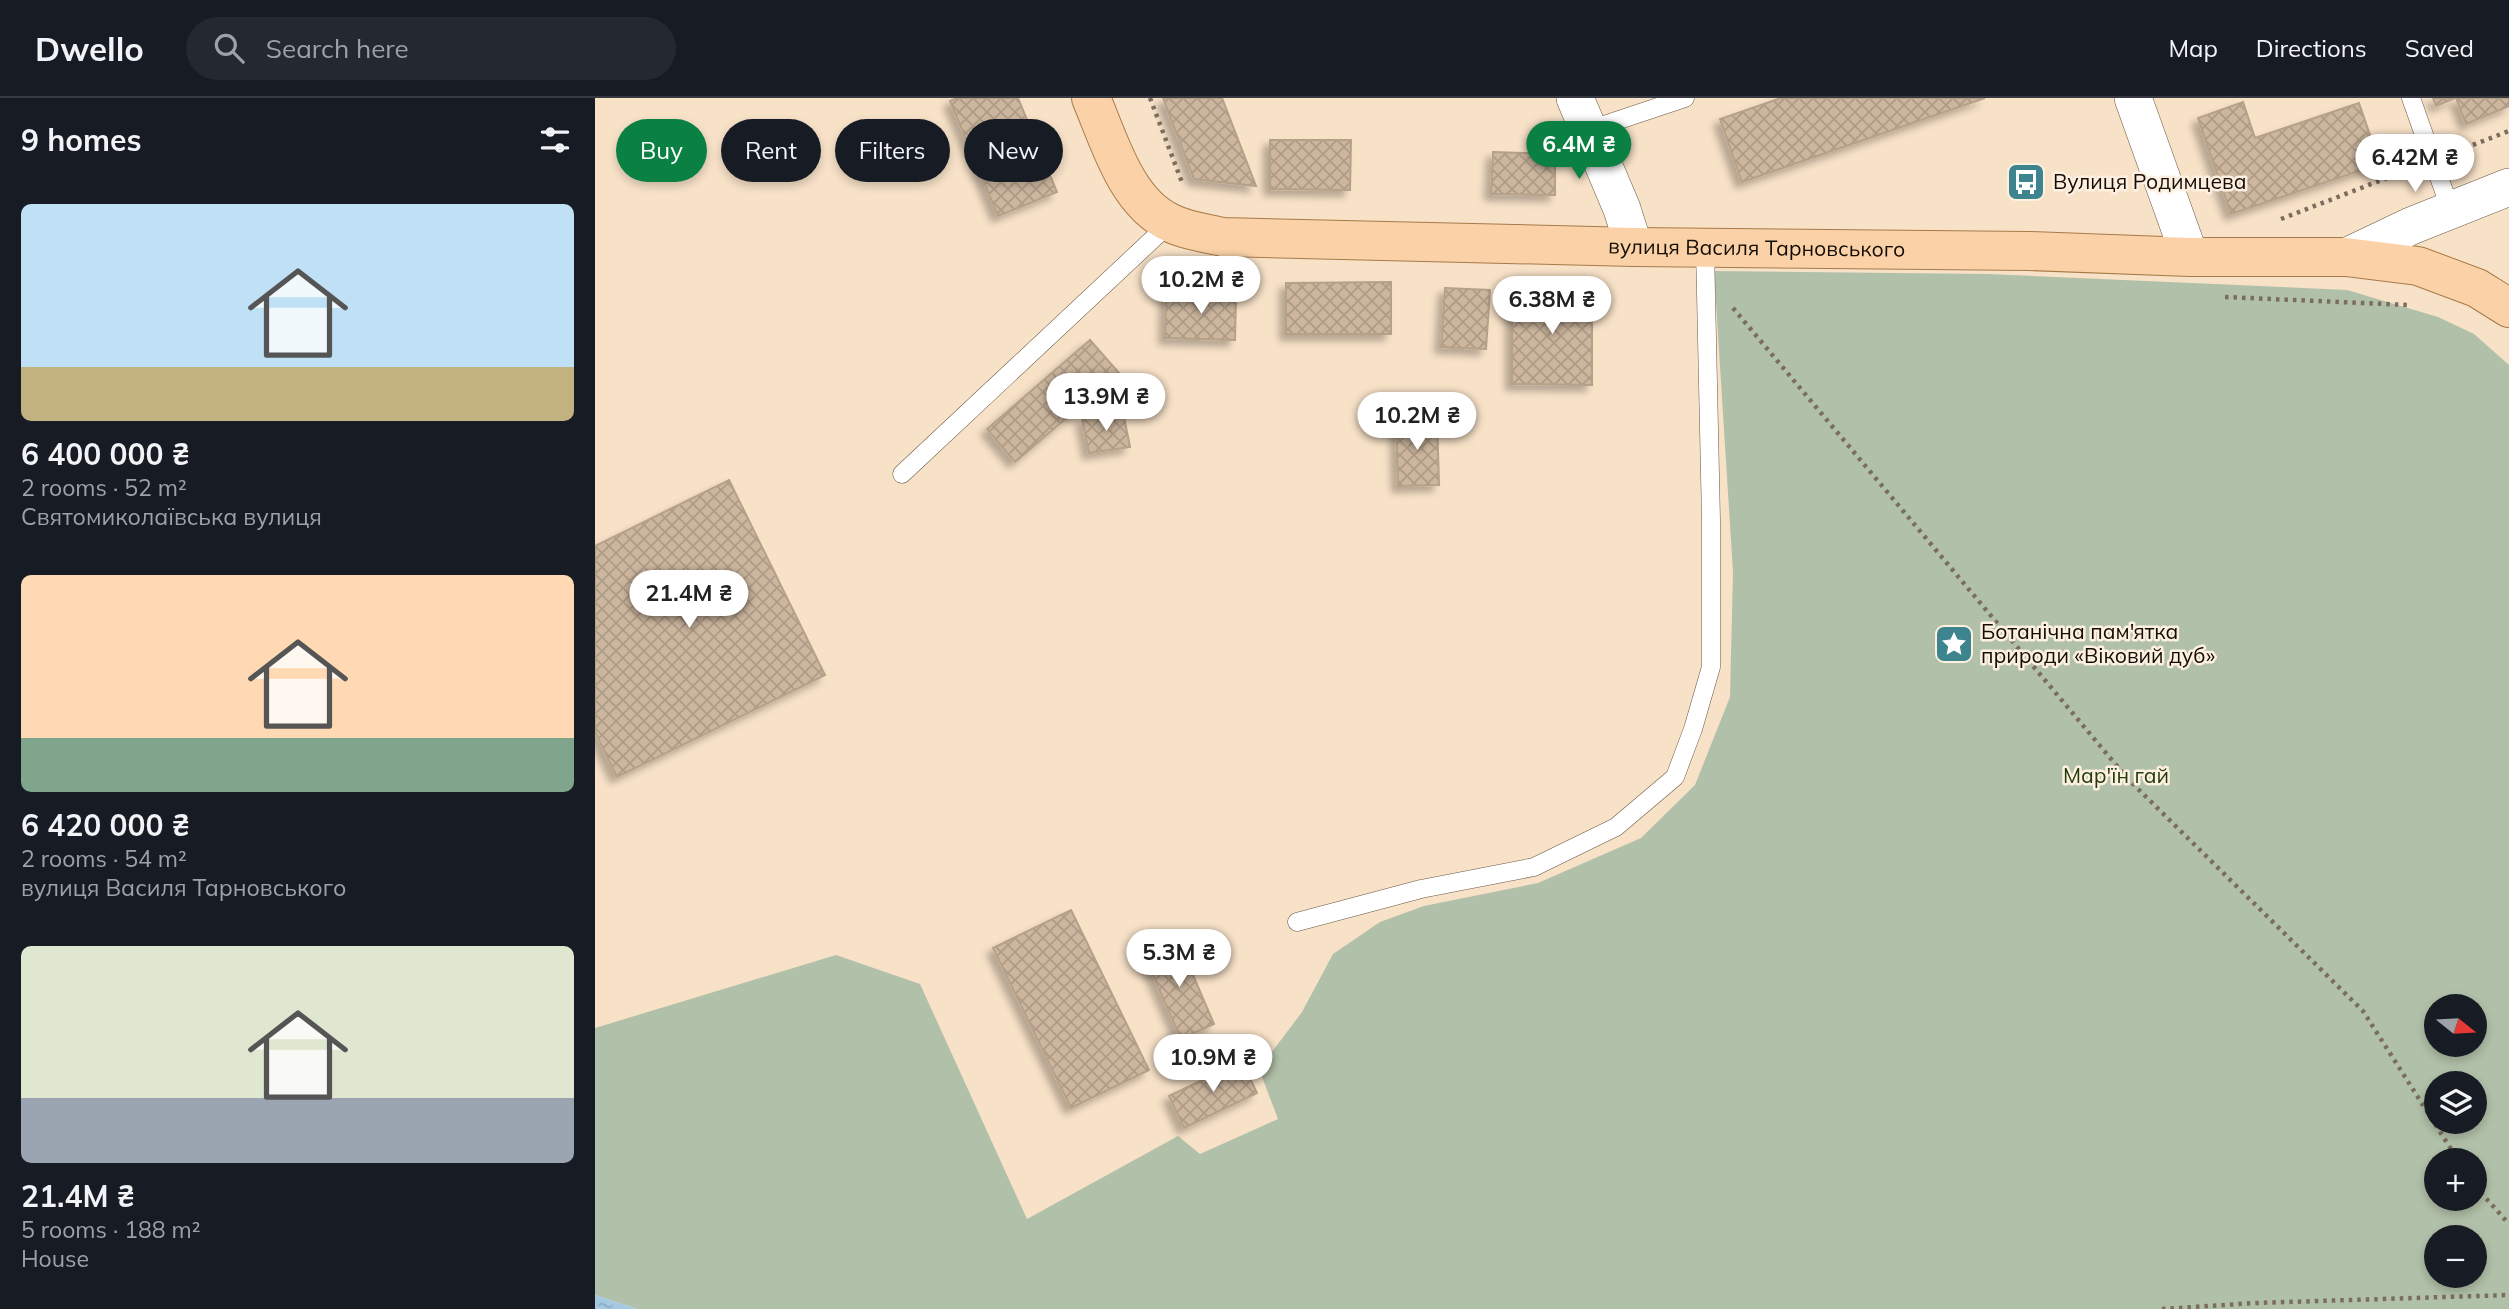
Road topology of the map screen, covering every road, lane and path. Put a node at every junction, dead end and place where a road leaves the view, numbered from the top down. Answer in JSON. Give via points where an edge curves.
{"nodes":[{"id":1,"x":1091,"y":98,"type":"edge"},
{"id":2,"x":1150,"y":98,"type":"edge"},
{"id":3,"x":1685,"y":98,"type":"edge"},
{"id":4,"x":2133,"y":98,"type":"edge"},
{"id":5,"x":2411,"y":98,"type":"edge"},
{"id":6,"x":1582,"y":114,"type":"edge"},
{"id":7,"x":2509,"y":131,"type":"edge"},
{"id":8,"x":2433,"y":160,"type":"junction"},
{"id":9,"x":2509,"y":187,"type":"edge"},
{"id":10,"x":1179,"y":208,"type":"junction"},
{"id":11,"x":2451,"y":211,"type":"junction"},
{"id":12,"x":1633,"y":247,"type":"junction"},
{"id":13,"x":2190,"y":257,"type":"junction"},
{"id":14,"x":2346,"y":257,"type":"junction"},
{"id":15,"x":1706,"y":263,"type":"junction"},
{"id":16,"x":2217,"y":297,"type":"dead end"},
{"id":17,"x":2414,"y":305,"type":"dead end"},
{"id":18,"x":2509,"y":307,"type":"edge"},
{"id":19,"x":902,"y":474,"type":"dead end"},
{"id":20,"x":1297,"y":922,"type":"dead end"},
{"id":21,"x":2450,"y":1148,"type":"edge"},
{"id":22,"x":2487,"y":1199,"type":"edge"},
{"id":23,"x":2509,"y":1224,"type":"edge"},
{"id":24,"x":2509,"y":1295,"type":"edge"},
{"id":25,"x":2162,"y":1309,"type":"edge"}],
"edges":[{"from":1,"to":10,"type":"main road","via":[[1125,175],[1142,201]]},
{"from":2,"to":10,"type":"path","via":[[1178,178]]},
{"from":3,"to":6,"type":"lane"},
{"from":4,"to":13,"type":"street"},
{"from":5,"to":8,"type":"lane"},
{"from":6,"to":12,"type":"street"},
{"from":7,"to":8,"type":"path"},
{"from":8,"to":11,"type":"lane"},
{"from":9,"to":11,"type":"street","name":"вулиця Василя Тарновського"},
{"from":10,"to":12,"type":"main road","name":"вулиця Василя Тарновського","via":[[1223,237]]},
{"from":10,"to":19,"type":"lane"},
{"from":11,"to":14,"type":"street","name":"вулиця Василя Тарновського"},
{"from":12,"to":15,"type":"main road","name":"вулиця Василя Тарновського"},
{"from":13,"to":14,"type":"main road","name":"вулиця Василя Тарновського"},
{"from":13,"to":15,"type":"main road","name":"вулиця Василя Тарновського","via":[[2029,251]]},
{"from":14,"to":18,"type":"main road","name":"вулиця Василя Тарновського","via":[[2418,266],[2477,288]]},
{"from":15,"to":20,"type":"lane","via":[[1711,667],[1675,777],[1616,827],[1534,867],[1421,888]]},
{"from":15,"to":21,"type":"path","via":[[2127,778],[2363,1011]]},
{"from":16,"to":17,"type":"path"},
{"from":22,"to":23,"type":"path"},
{"from":24,"to":25,"type":"path"}]}
